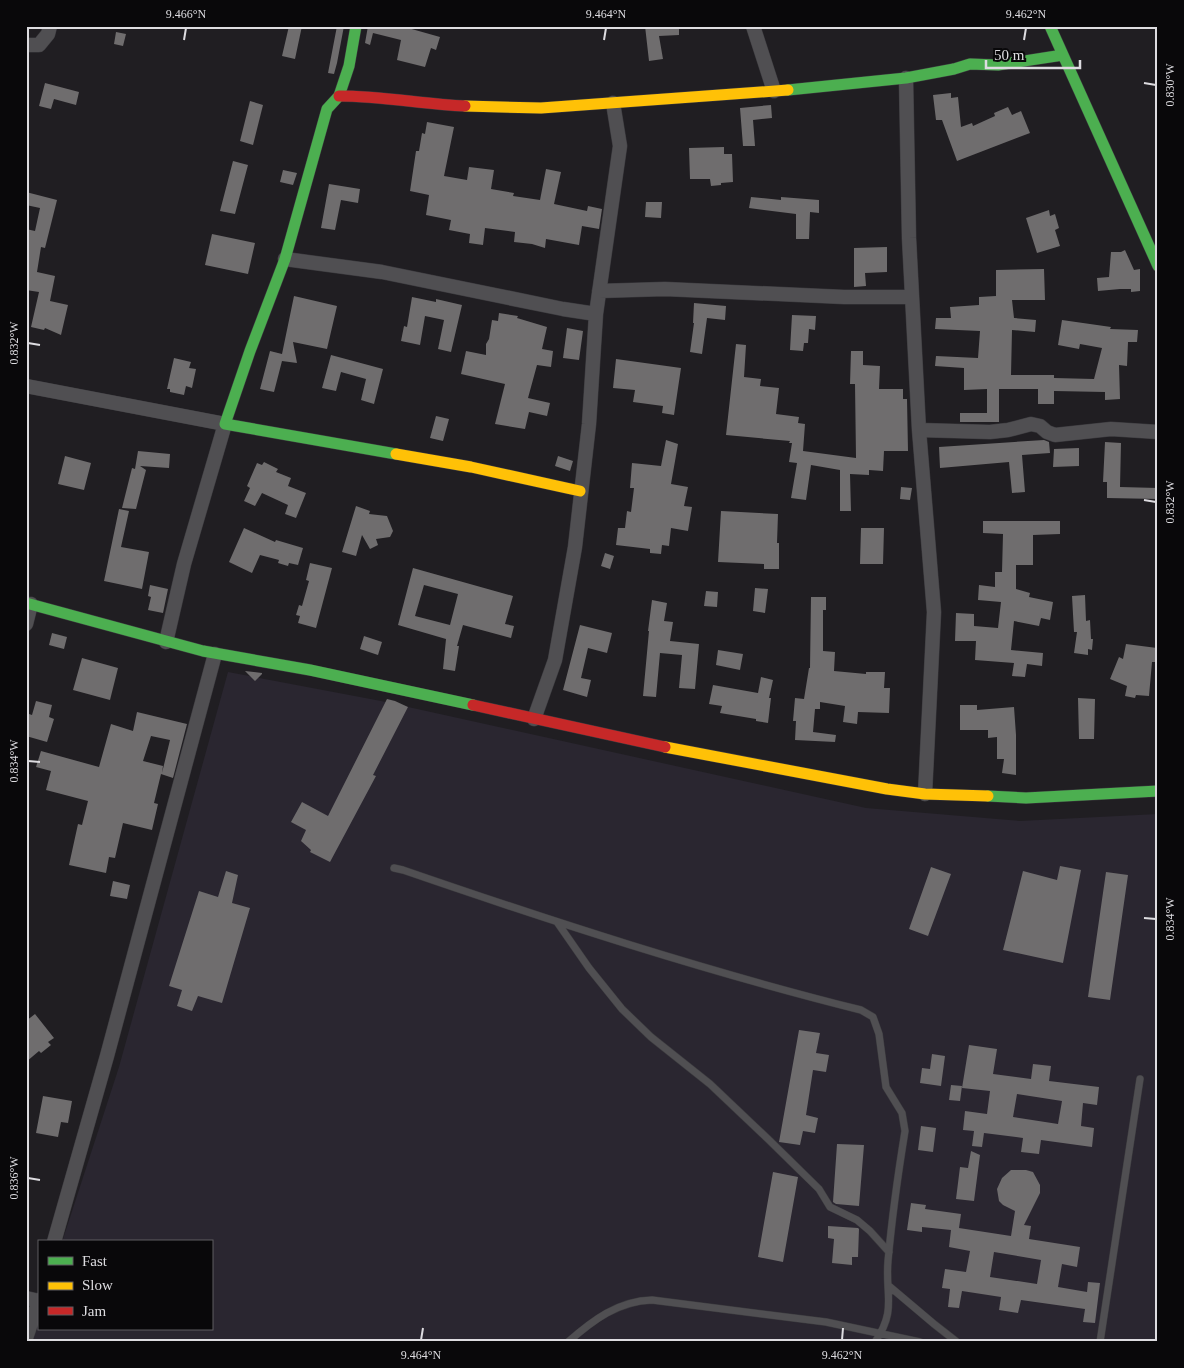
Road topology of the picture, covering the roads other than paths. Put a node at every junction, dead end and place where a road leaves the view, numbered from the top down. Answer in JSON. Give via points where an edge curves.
{"nodes":[{"id":1,"x":50,"y":26,"type":"edge"},
{"id":2,"x":356,"y":26,"type":"edge"},
{"id":3,"x":753,"y":26,"type":"edge"},
{"id":4,"x":1050,"y":26,"type":"edge"},
{"id":5,"x":26,"y":45,"type":"edge"},
{"id":6,"x":1062,"y":55,"type":"junction"},
{"id":7,"x":906,"y":78,"type":"junction"},
{"id":8,"x":774,"y":91,"type":"junction"},
{"id":9,"x":340,"y":96,"type":"junction"},
{"id":10,"x":614,"y":103,"type":"junction"},
{"id":11,"x":285,"y":259,"type":"junction"},
{"id":12,"x":1158,"y":266,"type":"edge"},
{"id":13,"x":599,"y":292,"type":"junction"},
{"id":14,"x":912,"y":297,"type":"junction"},
{"id":15,"x":596,"y":314,"type":"junction"},
{"id":16,"x":26,"y":386,"type":"edge"},
{"id":17,"x":225,"y":424,"type":"junction"},
{"id":18,"x":919,"y":430,"type":"junction"},
{"id":19,"x":1158,"y":432,"type":"edge"},
{"id":20,"x":580,"y":491,"type":"junction"},
{"id":21,"x":29,"y":604,"type":"edge"},
{"id":22,"x":26,"y":624,"type":"edge"},
{"id":23,"x":166,"y":642,"type":"junction"},
{"id":24,"x":216,"y":654,"type":"junction"},
{"id":25,"x":534,"y":720,"type":"junction"},
{"id":26,"x":1158,"y":791,"type":"edge"},
{"id":27,"x":926,"y":794,"type":"junction"},
{"id":28,"x":394,"y":868,"type":"dead end"},
{"id":29,"x":557,"y":922,"type":"junction"},
{"id":30,"x":1140,"y":1079,"type":"dead end"},
{"id":31,"x":55,"y":1240,"type":"edge"},
{"id":32,"x":890,"y":1252,"type":"junction"},
{"id":33,"x":889,"y":1286,"type":"junction"},
{"id":34,"x":38,"y":1303,"type":"edge"},
{"id":35,"x":880,"y":1334,"type":"junction"},
{"id":36,"x":26,"y":1338,"type":"edge"},
{"id":37,"x":568,"y":1342,"type":"edge"},
{"id":38,"x":875,"y":1342,"type":"edge"},
{"id":39,"x":920,"y":1342,"type":"edge"},
{"id":40,"x":957,"y":1342,"type":"edge"},
{"id":41,"x":1100,"y":1342,"type":"edge"}],
"edges":[{"from":1,"to":5,"type":"street","via":[[39,45]]},
{"from":2,"to":9,"type":"street"},
{"from":3,"to":8,"type":"street"},
{"from":4,"to":6,"type":"street"},
{"from":6,"to":7,"type":"street","via":[[998,65],[970,64]]},
{"from":6,"to":12,"type":"street"},
{"from":7,"to":8,"type":"street"},
{"from":7,"to":14,"type":"street"},
{"from":8,"to":10,"type":"street"},
{"from":9,"to":10,"type":"street","via":[[494,108]]},
{"from":9,"to":11,"type":"street","via":[[327,109]]},
{"from":10,"to":13,"type":"street","via":[[620,146]]},
{"from":11,"to":15,"type":"street","via":[[382,272]]},
{"from":11,"to":17,"type":"street"},
{"from":13,"to":14,"type":"street","via":[[665,289]]},
{"from":13,"to":15,"type":"street"},
{"from":14,"to":18,"type":"street"},
{"from":15,"to":20,"type":"street","via":[[589,424]]},
{"from":16,"to":17,"type":"street"},
{"from":17,"to":20,"type":"street","via":[[480,469]]},
{"from":17,"to":23,"type":"street","via":[[184,564]]},
{"from":18,"to":19,"type":"street","via":[[990,432],[1031,424],[1055,435],[1111,429]]},
{"from":18,"to":27,"type":"street","via":[[934,612]]},
{"from":20,"to":25,"type":"street","via":[[575,547],[554,660]]},
{"from":21,"to":22,"type":"street"},
{"from":21,"to":23,"type":"street"},
{"from":23,"to":24,"type":"street"},
{"from":24,"to":25,"type":"street","via":[[310,670]]},
{"from":24,"to":31,"type":"street"},
{"from":25,"to":27,"type":"street","via":[[696,754]]},
{"from":26,"to":27,"type":"street","via":[[1026,798]]},
{"from":28,"to":29,"type":"lane"},
{"from":29,"to":32,"type":"lane","via":[[622,1009],[710,1084],[768,1139],[819,1189],[830,1207],[857,1220]]},
{"from":29,"to":32,"type":"lane","via":[[696,966],[860,1010],[873,1017],[879,1034],[886,1087],[902,1113],[906,1131]]},
{"from":30,"to":41,"type":"lane"},
{"from":32,"to":33,"type":"lane"},
{"from":33,"to":35,"type":"lane","via":[[888,1316]]},
{"from":33,"to":40,"type":"lane"},
{"from":34,"to":36,"type":"street"},
{"from":35,"to":37,"type":"lane","via":[[826,1322],[652,1300],[614,1309]]},
{"from":35,"to":38,"type":"lane"},
{"from":35,"to":39,"type":"lane"}]}
